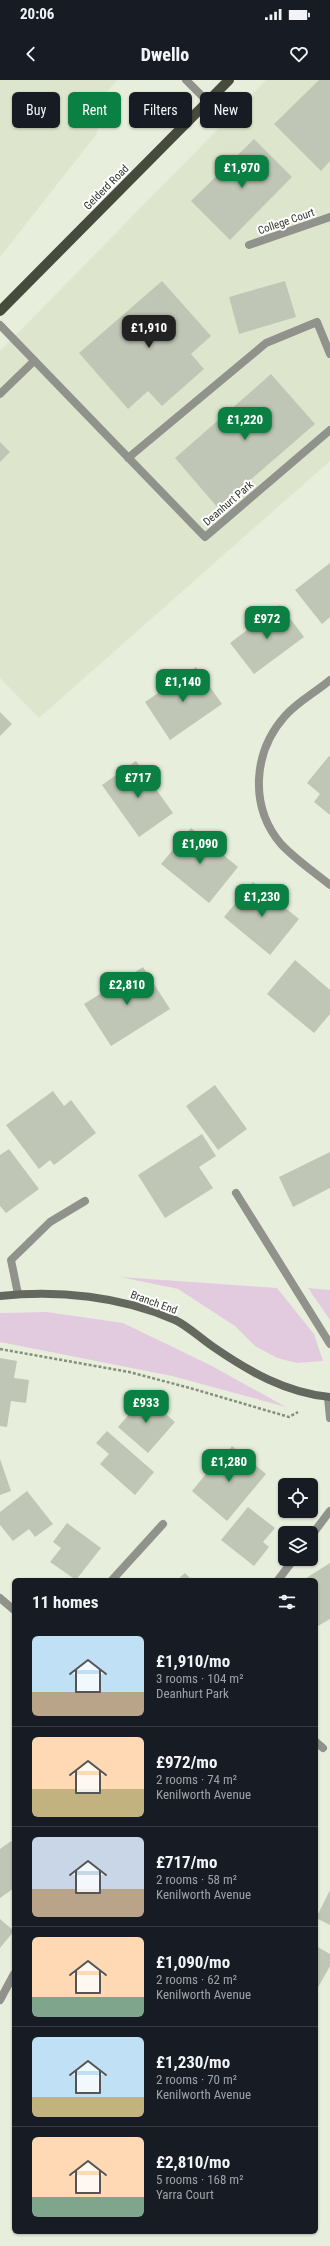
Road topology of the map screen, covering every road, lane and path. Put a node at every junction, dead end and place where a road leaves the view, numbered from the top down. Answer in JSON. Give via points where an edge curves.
{"nodes":[{"id":1,"x":186,"y":80,"type":"edge"},
{"id":2,"x":229,"y":80,"type":"edge"},
{"id":3,"x":218,"y":92,"type":"edge"},
{"id":4,"x":200,"y":94,"type":"edge"},
{"id":5,"x":200,"y":110,"type":"edge"},
{"id":6,"x":330,"y":217,"type":"edge"},
{"id":7,"x":249,"y":245,"type":"dead end"},
{"id":8,"x":0,"y":311,"type":"edge"},
{"id":9,"x":0,"y":325,"type":"edge"},
{"id":10,"x":330,"y":354,"type":"edge"},
{"id":11,"x":34,"y":361,"type":"junction"},
{"id":12,"x":0,"y":394,"type":"edge"},
{"id":13,"x":330,"y":430,"type":"edge"},
{"id":14,"x":128,"y":458,"type":"junction"},
{"id":15,"x":330,"y":680,"type":"edge"},
{"id":16,"x":330,"y":885,"type":"edge"},
{"id":17,"x":236,"y":1192,"type":"dead end"},
{"id":18,"x":86,"y":1200,"type":"dead end"},
{"id":19,"x":18,"y":1294,"type":"junction"},
{"id":20,"x":0,"y":1296,"type":"edge"},
{"id":21,"x":330,"y":1344,"type":"edge"},
{"id":22,"x":0,"y":1349,"type":"edge"},
{"id":23,"x":329,"y":1397,"type":"edge"},
{"id":24,"x":330,"y":1418,"type":"edge"},
{"id":25,"x":330,"y":1511,"type":"edge"},
{"id":26,"x":163,"y":1524,"type":"dead end"},
{"id":27,"x":318,"y":1527,"type":"edge"},
{"id":28,"x":289,"y":1566,"type":"edge"},
{"id":29,"x":114,"y":1578,"type":"edge"},
{"id":30,"x":280,"y":1578,"type":"edge"},
{"id":31,"x":0,"y":1598,"type":"edge"},
{"id":32,"x":12,"y":1608,"type":"edge"},
{"id":33,"x":318,"y":1744,"type":"edge"},
{"id":34,"x":323,"y":1748,"type":"dead end"},
{"id":35,"x":12,"y":1978,"type":"edge"},
{"id":36,"x":0,"y":2000,"type":"edge"}],
"edges":[{"from":1,"to":4,"type":"street"},
{"from":2,"to":3,"type":"main road","name":"Gelderd Road"},
{"from":5,"to":8,"type":"main road","name":"Gelderd Road"},
{"from":6,"to":7,"type":"street","name":"College Court"},
{"from":9,"to":11,"type":"street","name":"Deanhurt Park"},
{"from":10,"to":14,"type":"street","via":[[317,322],[266,343]]},
{"from":11,"to":12,"type":"street"},
{"from":11,"to":14,"type":"street","name":"Deanhurt Park"},
{"from":13,"to":14,"type":"street","name":"Deanhurt Park","via":[[205,537]]},
{"from":15,"to":16,"type":"street","via":[[285,715],[268,738],[259,765],[258,793],[266,820],[282,844]]},
{"from":17,"to":21,"type":"street"},
{"from":18,"to":19,"type":"street","via":[[50,1222],[11,1260]]},
{"from":19,"to":20,"type":"main road","name":"Branch End"},
{"from":19,"to":23,"type":"main road","name":"Branch End","via":[[68,1294],[129,1305],[176,1320],[239,1365],[285,1388]]},
{"from":22,"to":23,"type":"path","via":[[129,1372],[289,1417]]},
{"from":23,"to":24,"type":"street"},
{"from":25,"to":27,"type":"street"},
{"from":26,"to":29,"type":"street"},
{"from":28,"to":30,"type":"street"},
{"from":31,"to":32,"type":"street"},
{"from":33,"to":34,"type":"street"},
{"from":35,"to":36,"type":"street"}]}
